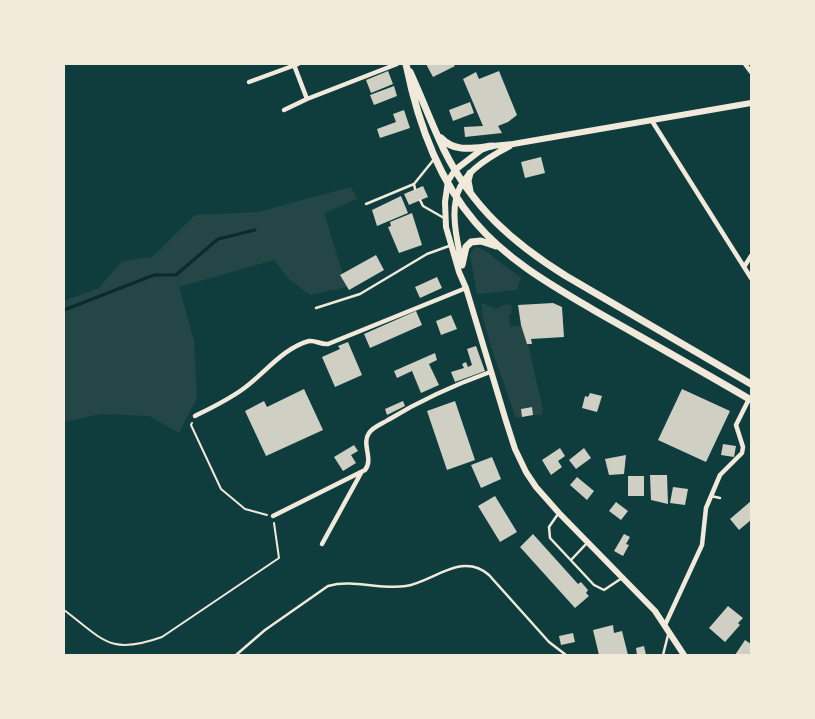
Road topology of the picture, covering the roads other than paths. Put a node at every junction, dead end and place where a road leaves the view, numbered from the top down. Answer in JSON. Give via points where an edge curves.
{"nodes":[{"id":1,"x":296,"y":64,"type":"edge"},
{"id":2,"x":397,"y":64,"type":"edge"},
{"id":3,"x":406,"y":64,"type":"edge"},
{"id":4,"x":745,"y":64,"type":"edge"},
{"id":5,"x":751,"y":72,"type":"edge"},
{"id":6,"x":249,"y":82,"type":"dead end"},
{"id":7,"x":307,"y":99,"type":"junction"},
{"id":8,"x":751,"y":102,"type":"edge"},
{"id":9,"x":284,"y":110,"type":"dead end"},
{"id":10,"x":652,"y":121,"type":"junction"},
{"id":11,"x":436,"y":132,"type":"junction"},
{"id":12,"x":513,"y":144,"type":"junction"},
{"id":13,"x":492,"y":146,"type":"junction"},
{"id":14,"x":436,"y":157,"type":"junction"},
{"id":15,"x":455,"y":170,"type":"junction"},
{"id":16,"x":470,"y":173,"type":"junction"},
{"id":17,"x":448,"y":181,"type":"junction"},
{"id":18,"x":462,"y":182,"type":"junction"},
{"id":19,"x":414,"y":184,"type":"junction"},
{"id":20,"x":415,"y":189,"type":"dead end"},
{"id":21,"x":470,"y":193,"type":"junction"},
{"id":22,"x":456,"y":194,"type":"junction"},
{"id":23,"x":420,"y":200,"type":"dead end"},
{"id":24,"x":366,"y":204,"type":"dead end"},
{"id":25,"x":446,"y":219,"type":"junction"},
{"id":26,"x":451,"y":245,"type":"junction"},
{"id":27,"x":505,"y":252,"type":"junction"},
{"id":28,"x":751,"y":256,"type":"edge"},
{"id":29,"x":462,"y":265,"type":"junction"},
{"id":30,"x":744,"y":267,"type":"junction"},
{"id":31,"x":751,"y":278,"type":"edge"},
{"id":32,"x":463,"y":281,"type":"junction"},
{"id":33,"x":466,"y":288,"type":"junction"},
{"id":34,"x":316,"y":308,"type":"dead end"},
{"id":35,"x":490,"y":372,"type":"junction"},
{"id":36,"x":751,"y":384,"type":"edge"},
{"id":37,"x":750,"y":400,"type":"edge"},
{"id":38,"x":195,"y":416,"type":"road end"},
{"id":39,"x":362,"y":472,"type":"junction"},
{"id":40,"x":711,"y":496,"type":"junction"},
{"id":41,"x":720,"y":498,"type":"dead end"},
{"id":42,"x":558,"y":513,"type":"junction"},
{"id":43,"x":273,"y":516,"type":"road end"},
{"id":44,"x":588,"y":542,"type":"junction"},
{"id":45,"x":322,"y":544,"type":"dead end"},
{"id":46,"x":571,"y":560,"type":"junction"},
{"id":47,"x":623,"y":578,"type":"junction"},
{"id":48,"x":665,"y":625,"type":"junction"},
{"id":49,"x":669,"y":631,"type":"junction"},
{"id":50,"x":236,"y":655,"type":"edge"},
{"id":51,"x":566,"y":655,"type":"edge"},
{"id":52,"x":663,"y":655,"type":"edge"},
{"id":53,"x":684,"y":655,"type":"edge"}],
"edges":[{"from":1,"to":6,"type":"street"},
{"from":1,"to":7,"type":"street"},
{"from":2,"to":7,"type":"street"},
{"from":3,"to":11,"type":"main road"},
{"from":3,"to":14,"type":"main road","via":[[412,91]]},
{"from":4,"to":5,"type":"street"},
{"from":7,"to":9,"type":"street"},
{"from":8,"to":10,"type":"main road"},
{"from":10,"to":12,"type":"main road"},
{"from":10,"to":30,"type":"street"},
{"from":11,"to":13,"type":"main road","via":[[449,145],[460,149]]},
{"from":11,"to":15,"type":"main road"},
{"from":12,"to":13,"type":"main road"},
{"from":12,"to":16,"type":"main road","via":[[486,158]]},
{"from":13,"to":15,"type":"main road","via":[[481,150]]},
{"from":14,"to":17,"type":"main road"},
{"from":14,"to":19,"type":"lane"},
{"from":15,"to":17,"type":"main road"},
{"from":15,"to":18,"type":"main road"},
{"from":16,"to":18,"type":"main road"},
{"from":16,"to":21,"type":"main road"},
{"from":17,"to":22,"type":"main road"},
{"from":17,"to":25,"type":"main road"},
{"from":18,"to":21,"type":"main road"},
{"from":18,"to":22,"type":"main road"},
{"from":19,"to":20,"type":"lane"},
{"from":19,"to":24,"type":"lane"},
{"from":21,"to":36,"type":"main road","via":[[505,233],[539,259]]},
{"from":22,"to":27,"type":"main road","via":[[475,222]]},
{"from":22,"to":29,"type":"main road","via":[[454,218]]},
{"from":23,"to":25,"type":"lane","via":[[423,206]]},
{"from":25,"to":26,"type":"main road"},
{"from":26,"to":32,"type":"main road"},
{"from":26,"to":34,"type":"lane","via":[[427,254],[360,294]]},
{"from":27,"to":29,"type":"main road","via":[[488,242],[473,241],[466,247]]},
{"from":27,"to":37,"type":"main road","via":[[556,288]]},
{"from":28,"to":30,"type":"street"},
{"from":29,"to":32,"type":"main road"},
{"from":30,"to":31,"type":"street"},
{"from":32,"to":33,"type":"main road"},
{"from":33,"to":35,"type":"main road"},
{"from":33,"to":38,"type":"street","via":[[328,344],[308,342],[281,357],[244,389]]},
{"from":35,"to":39,"type":"street","via":[[446,388],[371,431],[366,440],[369,462]]},
{"from":35,"to":42,"type":"main road","via":[[515,449],[526,472]]},
{"from":37,"to":40,"type":"street","via":[[736,425],[742,453],[720,475]]},
{"from":39,"to":43,"type":"street"},
{"from":39,"to":45,"type":"street"},
{"from":40,"to":41,"type":"lane"},
{"from":40,"to":48,"type":"street","via":[[702,545]]},
{"from":42,"to":44,"type":"main road"},
{"from":42,"to":46,"type":"lane","via":[[549,527],[550,538]]},
{"from":44,"to":46,"type":"lane"},
{"from":44,"to":47,"type":"main road"},
{"from":46,"to":47,"type":"lane","via":[[600,589],[608,588]]},
{"from":47,"to":48,"type":"main road"},
{"from":48,"to":49,"type":"main road"},
{"from":49,"to":52,"type":"lane"},
{"from":49,"to":53,"type":"main road"},
{"from":50,"to":51,"type":"lane","via":[[265,630],[328,586],[340,583],[405,586],[454,567],[467,566],[482,569],[489,575],[549,642]]}]}
